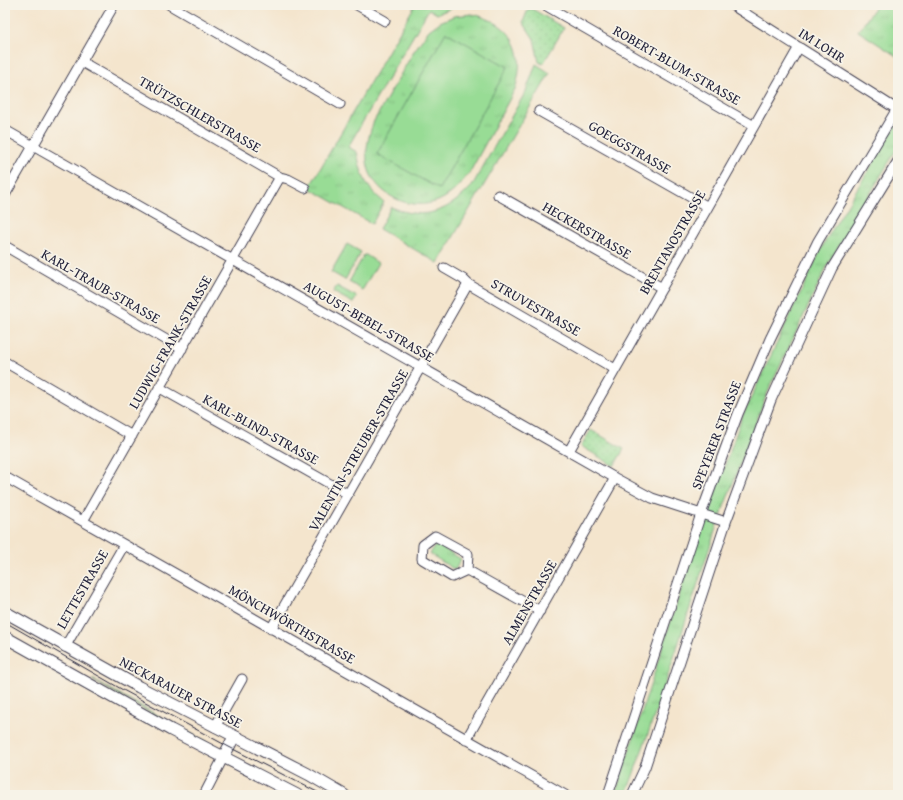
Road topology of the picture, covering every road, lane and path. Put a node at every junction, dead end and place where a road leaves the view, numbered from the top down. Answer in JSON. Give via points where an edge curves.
{"nodes":[{"id":1,"x":114,"y":5,"type":"edge"},
{"id":2,"x":170,"y":5,"type":"edge"},
{"id":3,"x":357,"y":5,"type":"edge"},
{"id":4,"x":545,"y":5,"type":"edge"},
{"id":5,"x":732,"y":5,"type":"edge"},
{"id":6,"x":385,"y":22,"type":"dead end"},
{"id":7,"x":799,"y":47,"type":"junction"},
{"id":8,"x":82,"y":62,"type":"junction"},
{"id":9,"x":340,"y":104,"type":"dead end"},
{"id":10,"x":898,"y":109,"type":"edge"},
{"id":11,"x":539,"y":111,"type":"dead end"},
{"id":12,"x":754,"y":126,"type":"junction"},
{"id":13,"x":5,"y":130,"type":"edge"},
{"id":14,"x":34,"y":146,"type":"junction"},
{"id":15,"x":898,"y":160,"type":"edge"},
{"id":16,"x":280,"y":177,"type":"junction"},
{"id":17,"x":305,"y":188,"type":"dead end"},
{"id":18,"x":5,"y":195,"type":"edge"},
{"id":19,"x":498,"y":196,"type":"dead end"},
{"id":20,"x":708,"y":207,"type":"junction"},
{"id":21,"x":5,"y":246,"type":"edge"},
{"id":22,"x":233,"y":260,"type":"junction"},
{"id":23,"x":444,"y":268,"type":"dead end"},
{"id":24,"x":468,"y":284,"type":"junction"},
{"id":25,"x":662,"y":288,"type":"junction"},
{"id":26,"x":182,"y":349,"type":"junction"},
{"id":27,"x":5,"y":362,"type":"edge"},
{"id":28,"x":421,"y":367,"type":"junction"},
{"id":29,"x":615,"y":369,"type":"junction"},
{"id":30,"x":160,"y":388,"type":"junction"},
{"id":31,"x":132,"y":436,"type":"junction"},
{"id":32,"x":569,"y":451,"type":"junction"},
{"id":33,"x":5,"y":477,"type":"edge"},
{"id":34,"x":615,"y":478,"type":"junction"},
{"id":35,"x":348,"y":494,"type":"junction"},
{"id":36,"x":701,"y":514,"type":"junction"},
{"id":37,"x":83,"y":521,"type":"junction"},
{"id":38,"x":726,"y":522,"type":"junction"},
{"id":39,"x":124,"y":545,"type":"junction"},
{"id":40,"x":467,"y":570,"type":"junction"},
{"id":41,"x":540,"y":611,"type":"junction"},
{"id":42,"x":5,"y":612,"type":"edge"},
{"id":43,"x":272,"y":629,"type":"junction"},
{"id":44,"x":5,"y":637,"type":"edge"},
{"id":45,"x":65,"y":647,"type":"junction"},
{"id":46,"x":242,"y":679,"type":"dead end"},
{"id":47,"x":215,"y":727,"type":"junction"},
{"id":48,"x":234,"y":737,"type":"junction"},
{"id":49,"x":466,"y":740,"type":"junction"},
{"id":50,"x":224,"y":758,"type":"junction"},
{"id":51,"x":204,"y":795,"type":"edge"},
{"id":52,"x":296,"y":795,"type":"edge"},
{"id":53,"x":344,"y":795,"type":"edge"},
{"id":54,"x":565,"y":795,"type":"edge"},
{"id":55,"x":608,"y":795,"type":"edge"},
{"id":56,"x":632,"y":795,"type":"edge"}],
"edges":[{"from":1,"to":8,"type":"street"},
{"from":2,"to":9,"type":"street"},
{"from":3,"to":6,"type":"street"},
{"from":4,"to":12,"type":"street","name":"ROBERT-BLUM-STRASSE"},
{"from":5,"to":7,"type":"street","name":"IM LOHR"},
{"from":7,"to":10,"type":"street","name":"IM LOHR"},
{"from":7,"to":12,"type":"street","name":"BRENTANOSTRASSE"},
{"from":8,"to":14,"type":"street"},
{"from":8,"to":16,"type":"street","name":"TRÜTZSCHLERSTRASSE"},
{"from":10,"to":36,"type":"street","name":"SPEYERER STRASSE","via":[[818,241],[770,339],[734,423]]},
{"from":11,"to":20,"type":"street","name":"GOEGGSTRASSE"},
{"from":12,"to":20,"type":"street","name":"BRENTANOSTRASSE"},
{"from":13,"to":14,"type":"street","name":"AUGUST-BEBEL-STRASSE"},
{"from":14,"to":18,"type":"street"},
{"from":14,"to":22,"type":"street","name":"AUGUST-BEBEL-STRASSE"},
{"from":15,"to":38,"type":"street","via":[[832,268],[771,400]]},
{"from":16,"to":17,"type":"street","name":"TRÜTZSCHLERSTRASSE"},
{"from":16,"to":22,"type":"street","name":"LUDWIG-FRANK-STRASSE"},
{"from":19,"to":25,"type":"street","name":"HECKERSTRASSE"},
{"from":20,"to":25,"type":"street","name":"BRENTANOSTRASSE"},
{"from":21,"to":26,"type":"street","name":"KARL-TRAUB-STRASSE"},
{"from":22,"to":26,"type":"street","name":"LUDWIG-FRANK-STRASSE"},
{"from":22,"to":28,"type":"street","name":"AUGUST-BEBEL-STRASSE"},
{"from":23,"to":24,"type":"street","name":"STRUVESTRASSE"},
{"from":24,"to":28,"type":"street","name":"VALENTIN-STREUBER-STRASSE"},
{"from":24,"to":29,"type":"street","name":"STRUVESTRASSE"},
{"from":25,"to":29,"type":"street","name":"BRENTANOSTRASSE"},
{"from":26,"to":30,"type":"street","name":"LUDWIG-FRANK-STRASSE"},
{"from":27,"to":31,"type":"street"},
{"from":28,"to":32,"type":"street","name":"AUGUST-BEBEL-STRASSE"},
{"from":28,"to":35,"type":"street","name":"VALENTIN-STREUBER-STRASSE"},
{"from":29,"to":32,"type":"street","name":"BRENTANOSTRASSE"},
{"from":30,"to":31,"type":"street","name":"LUDWIG-FRANK-STRASSE"},
{"from":30,"to":35,"type":"street","name":"KARL-BLIND-STRASSE"},
{"from":31,"to":37,"type":"street","name":"LUDWIG-FRANK-STRASSE"},
{"from":32,"to":34,"type":"street","name":"AUGUST-BEBEL-STRASSE"},
{"from":33,"to":37,"type":"street","name":"MÖNCHWÖRTHSTRASSE"},
{"from":34,"to":36,"type":"street","name":"AUGUST-BEBEL-STRASSE","via":[[652,498]]},
{"from":34,"to":41,"type":"street","name":"ALMENSTRASSE"},
{"from":35,"to":43,"type":"street","name":"VALENTIN-STREUBER-STRASSE"},
{"from":36,"to":38,"type":"street","name":"AUGUST-BEBEL-STRASSE"},
{"from":36,"to":55,"type":"street","name":"SPEYERER STRASSE"},
{"from":37,"to":39,"type":"street","name":"MÖNCHWÖRTHSTRASSE"},
{"from":38,"to":56,"type":"street","via":[[645,767]]},
{"from":39,"to":43,"type":"street","name":"MÖNCHWÖRTHSTRASSE"},
{"from":39,"to":45,"type":"street","name":"LETTESTRASSE"},
{"from":40,"to":40,"type":"street","via":[[468,554],[435,536],[423,546],[422,559],[452,577]]},
{"from":40,"to":41,"type":"street"},
{"from":41,"to":49,"type":"street","name":"ALMENSTRASSE"},
{"from":42,"to":45,"type":"main road","name":"NECKARAUER STRASSE"},
{"from":43,"to":49,"type":"street","name":"MÖNCHWÖRTHSTRASSE"},
{"from":44,"to":50,"type":"main road"},
{"from":45,"to":47,"type":"main road","name":"NECKARAUER STRASSE"},
{"from":46,"to":47,"type":"street"},
{"from":47,"to":48,"type":"main road","name":"NECKARAUER STRASSE"},
{"from":48,"to":50,"type":"main road"},
{"from":48,"to":53,"type":"main road","name":"NECKARAUER STRASSE"},
{"from":49,"to":54,"type":"street","name":"MÖNCHWÖRTHSTRASSE"},
{"from":50,"to":51,"type":"street"},
{"from":50,"to":52,"type":"main road"}]}
